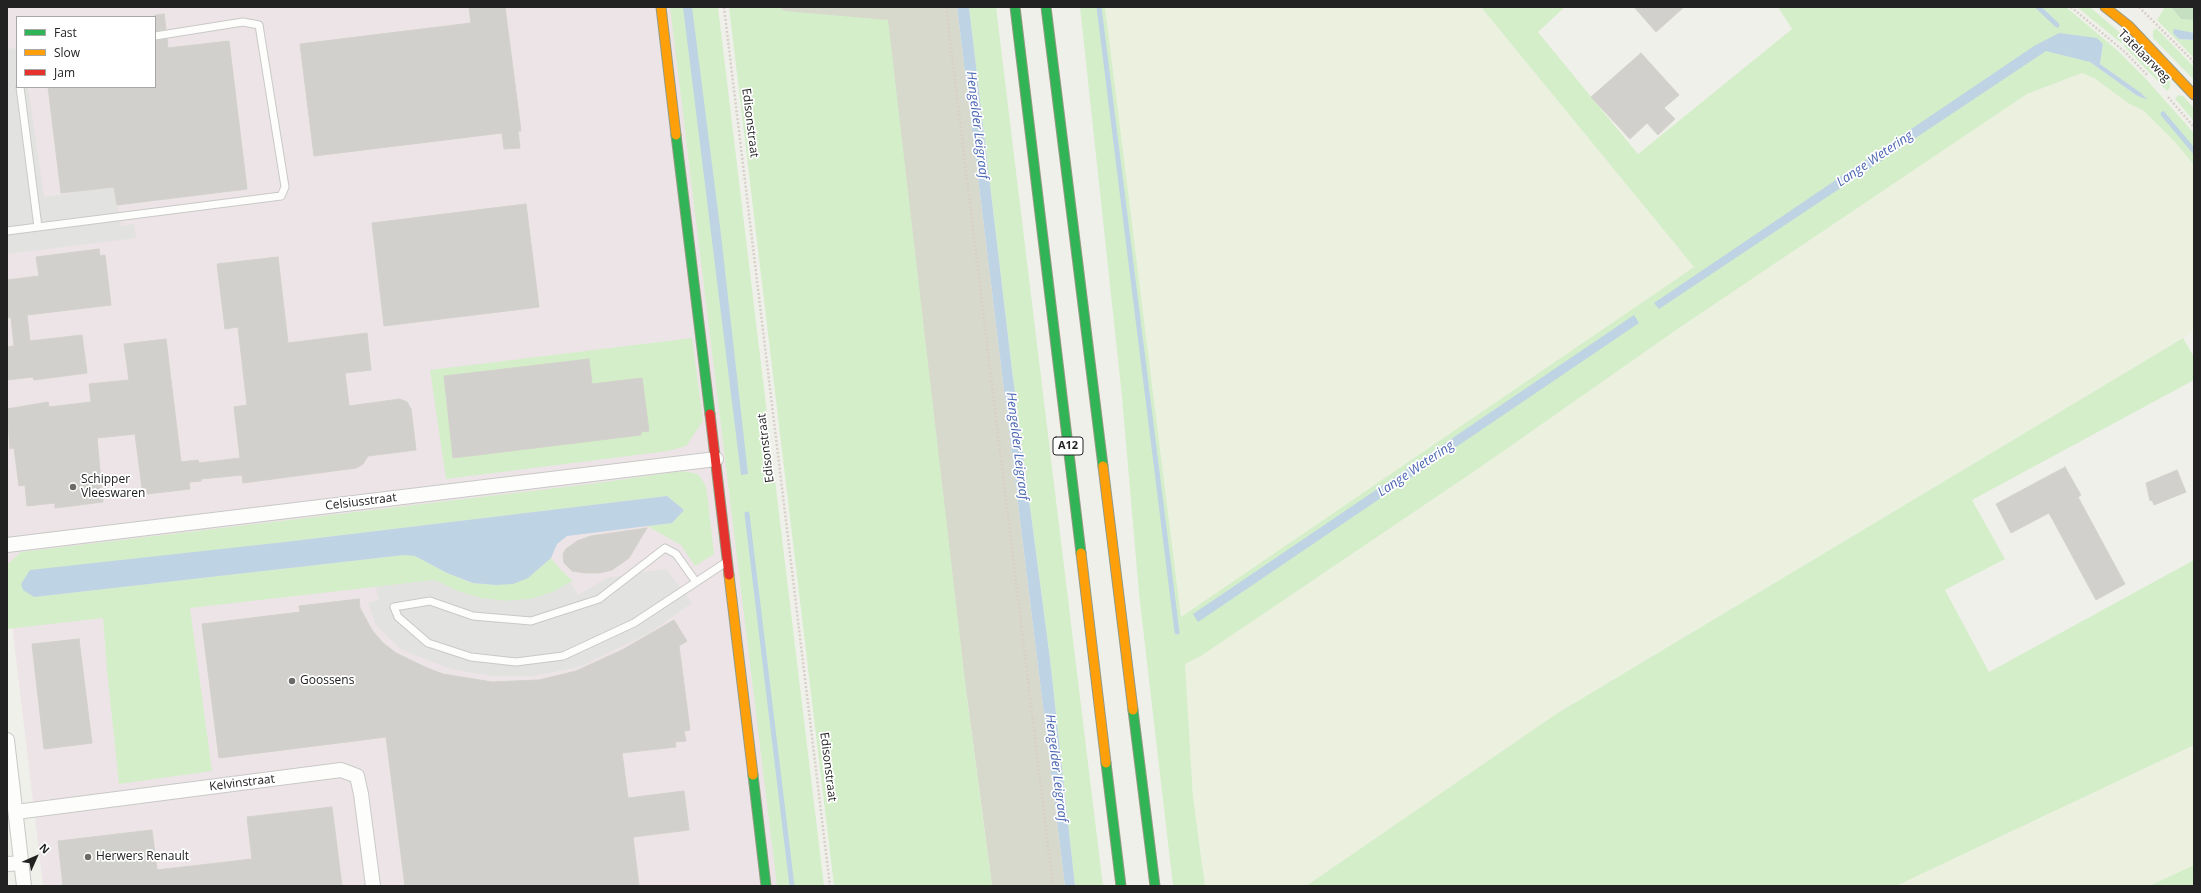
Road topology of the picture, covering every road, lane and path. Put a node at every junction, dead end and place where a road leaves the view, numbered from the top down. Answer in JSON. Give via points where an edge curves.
{"nodes":[{"id":1,"x":661,"y":7,"type":"edge"},
{"id":2,"x":724,"y":7,"type":"edge"},
{"id":3,"x":946,"y":7,"type":"edge"},
{"id":4,"x":1015,"y":7,"type":"edge"},
{"id":5,"x":1046,"y":7,"type":"edge"},
{"id":6,"x":2071,"y":7,"type":"edge"},
{"id":7,"x":2105,"y":7,"type":"edge"},
{"id":8,"x":2139,"y":7,"type":"edge"},
{"id":9,"x":156,"y":36,"type":"edge"},
{"id":10,"x":2194,"y":62,"type":"edge"},
{"id":11,"x":2150,"y":78,"type":"dead end"},
{"id":12,"x":20,"y":88,"type":"edge"},
{"id":13,"x":2166,"y":94,"type":"dead end"},
{"id":14,"x":2194,"y":95,"type":"edge"},
{"id":15,"x":2194,"y":127,"type":"edge"},
{"id":16,"x":38,"y":227,"type":"junction"},
{"id":17,"x":7,"y":231,"type":"edge"},
{"id":18,"x":716,"y":459,"type":"junction"},
{"id":19,"x":7,"y":545,"type":"edge"},
{"id":20,"x":728,"y":561,"type":"junction"},
{"id":21,"x":696,"y":582,"type":"junction"},
{"id":22,"x":7,"y":740,"type":"edge"},
{"id":23,"x":16,"y":812,"type":"junction"},
{"id":24,"x":22,"y":863,"type":"junction"},
{"id":25,"x":7,"y":864,"type":"edge"},
{"id":26,"x":24,"y":886,"type":"edge"},
{"id":27,"x":373,"y":886,"type":"edge"},
{"id":28,"x":766,"y":886,"type":"edge"},
{"id":29,"x":830,"y":886,"type":"edge"},
{"id":30,"x":1053,"y":886,"type":"edge"},
{"id":31,"x":1120,"y":886,"type":"edge"},
{"id":32,"x":1155,"y":886,"type":"edge"}],
"edges":[{"from":1,"to":18,"type":"main road"},
{"from":2,"to":29,"type":"path","name":"Edisonstraat"},
{"from":3,"to":30,"type":"path"},
{"from":4,"to":31,"type":"main road","number":"A12"},
{"from":5,"to":32,"type":"main road","number":"A12"},
{"from":6,"to":11,"type":"path","name":"Tatelaarweg","via":[[2125,52]]},
{"from":7,"to":14,"type":"main road","name":"Tatelaarweg","via":[[2129,26]]},
{"from":8,"to":10,"type":"path"},
{"from":9,"to":16,"type":"lane","via":[[243,22],[259,25],[285,187],[280,196]]},
{"from":12,"to":16,"type":"lane"},
{"from":13,"to":15,"type":"path","name":"Tatelaarweg"},
{"from":16,"to":17,"type":"lane"},
{"from":18,"to":19,"type":"street","name":"Celsiusstraat"},
{"from":18,"to":20,"type":"main road"},
{"from":20,"to":21,"type":"lane"},
{"from":20,"to":28,"type":"main road"},
{"from":21,"to":21,"type":"lane","via":[[634,623],[563,656],[516,662],[470,657],[428,643],[398,617],[394,607],[430,601],[473,616],[531,621],[599,599],[665,548],[676,554]]},
{"from":22,"to":23,"type":"street"},
{"from":23,"to":24,"type":"street"},
{"from":23,"to":27,"type":"street","name":"Kelvinstraat","via":[[340,770],[357,776]]},
{"from":24,"to":25,"type":"street"},
{"from":24,"to":26,"type":"street"}]}
